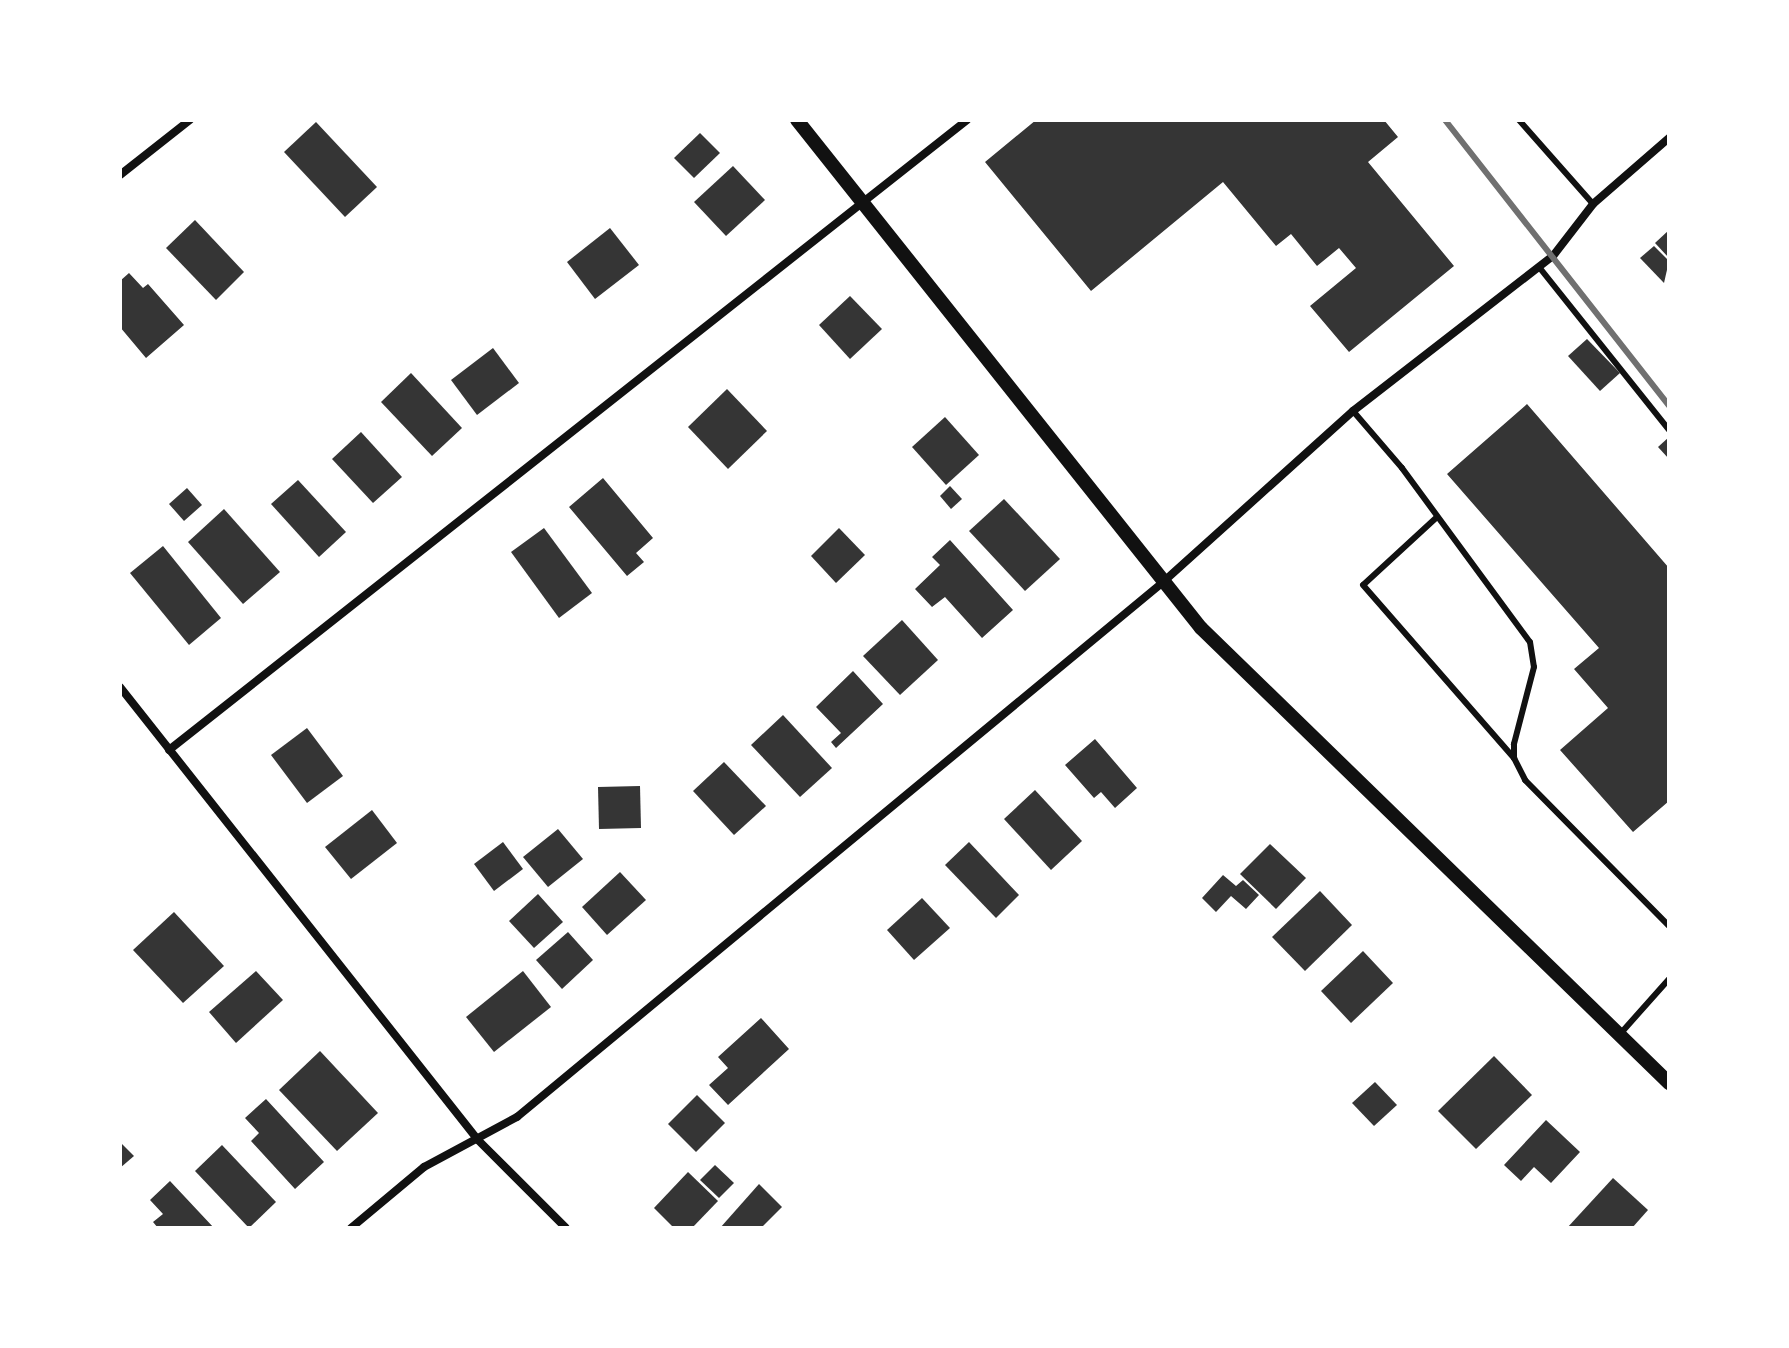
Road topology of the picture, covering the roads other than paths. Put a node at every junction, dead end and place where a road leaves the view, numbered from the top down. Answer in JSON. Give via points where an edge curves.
{"nodes":[{"id":1,"x":190,"y":120,"type":"edge"},
{"id":2,"x":797,"y":120,"type":"edge"},
{"id":3,"x":967,"y":120,"type":"edge"},
{"id":4,"x":1519,"y":120,"type":"edge"},
{"id":5,"x":1669,"y":138,"type":"edge"},
{"id":6,"x":120,"y":175,"type":"edge"},
{"id":7,"x":863,"y":203,"type":"junction"},
{"id":8,"x":1593,"y":204,"type":"junction"},
{"id":9,"x":1539,"y":267,"type":"junction"},
{"id":10,"x":1353,"y":411,"type":"junction"},
{"id":11,"x":1669,"y":430,"type":"edge"},
{"id":12,"x":1437,"y":517,"type":"junction"},
{"id":13,"x":1162,"y":583,"type":"junction"},
{"id":14,"x":120,"y":687,"type":"edge"},
{"id":15,"x":169,"y":750,"type":"junction"},
{"id":16,"x":1514,"y":758,"type":"junction"},
{"id":17,"x":1669,"y":926,"type":"edge"},
{"id":18,"x":1669,"y":979,"type":"edge"},
{"id":19,"x":1620,"y":1035,"type":"junction"},
{"id":20,"x":1669,"y":1083,"type":"edge"},
{"id":21,"x":478,"y":1140,"type":"junction"},
{"id":22,"x":351,"y":1228,"type":"edge"},
{"id":23,"x":566,"y":1228,"type":"edge"}],
"edges":[{"from":1,"to":6,"type":"street"},
{"from":2,"to":7,"type":"street"},
{"from":3,"to":7,"type":"street"},
{"from":4,"to":8,"type":"lane"},
{"from":5,"to":8,"type":"street"},
{"from":7,"to":13,"type":"street"},
{"from":7,"to":15,"type":"street"},
{"from":8,"to":9,"type":"street"},
{"from":9,"to":10,"type":"street"},
{"from":9,"to":11,"type":"lane"},
{"from":10,"to":12,"type":"lane"},
{"from":10,"to":13,"type":"street"},
{"from":12,"to":16,"type":"lane","via":[[1530,642],[1534,667]]},
{"from":12,"to":16,"type":"lane","via":[[1363,585]]},
{"from":13,"to":19,"type":"street","via":[[1201,628]]},
{"from":13,"to":21,"type":"street","via":[[517,1117]]},
{"from":14,"to":15,"type":"street"},
{"from":15,"to":21,"type":"street"},
{"from":16,"to":17,"type":"lane","via":[[1525,780],[1568,827]]},
{"from":18,"to":19,"type":"lane"},
{"from":19,"to":20,"type":"street"},
{"from":21,"to":22,"type":"street","via":[[424,1167]]},
{"from":21,"to":23,"type":"street"}]}
